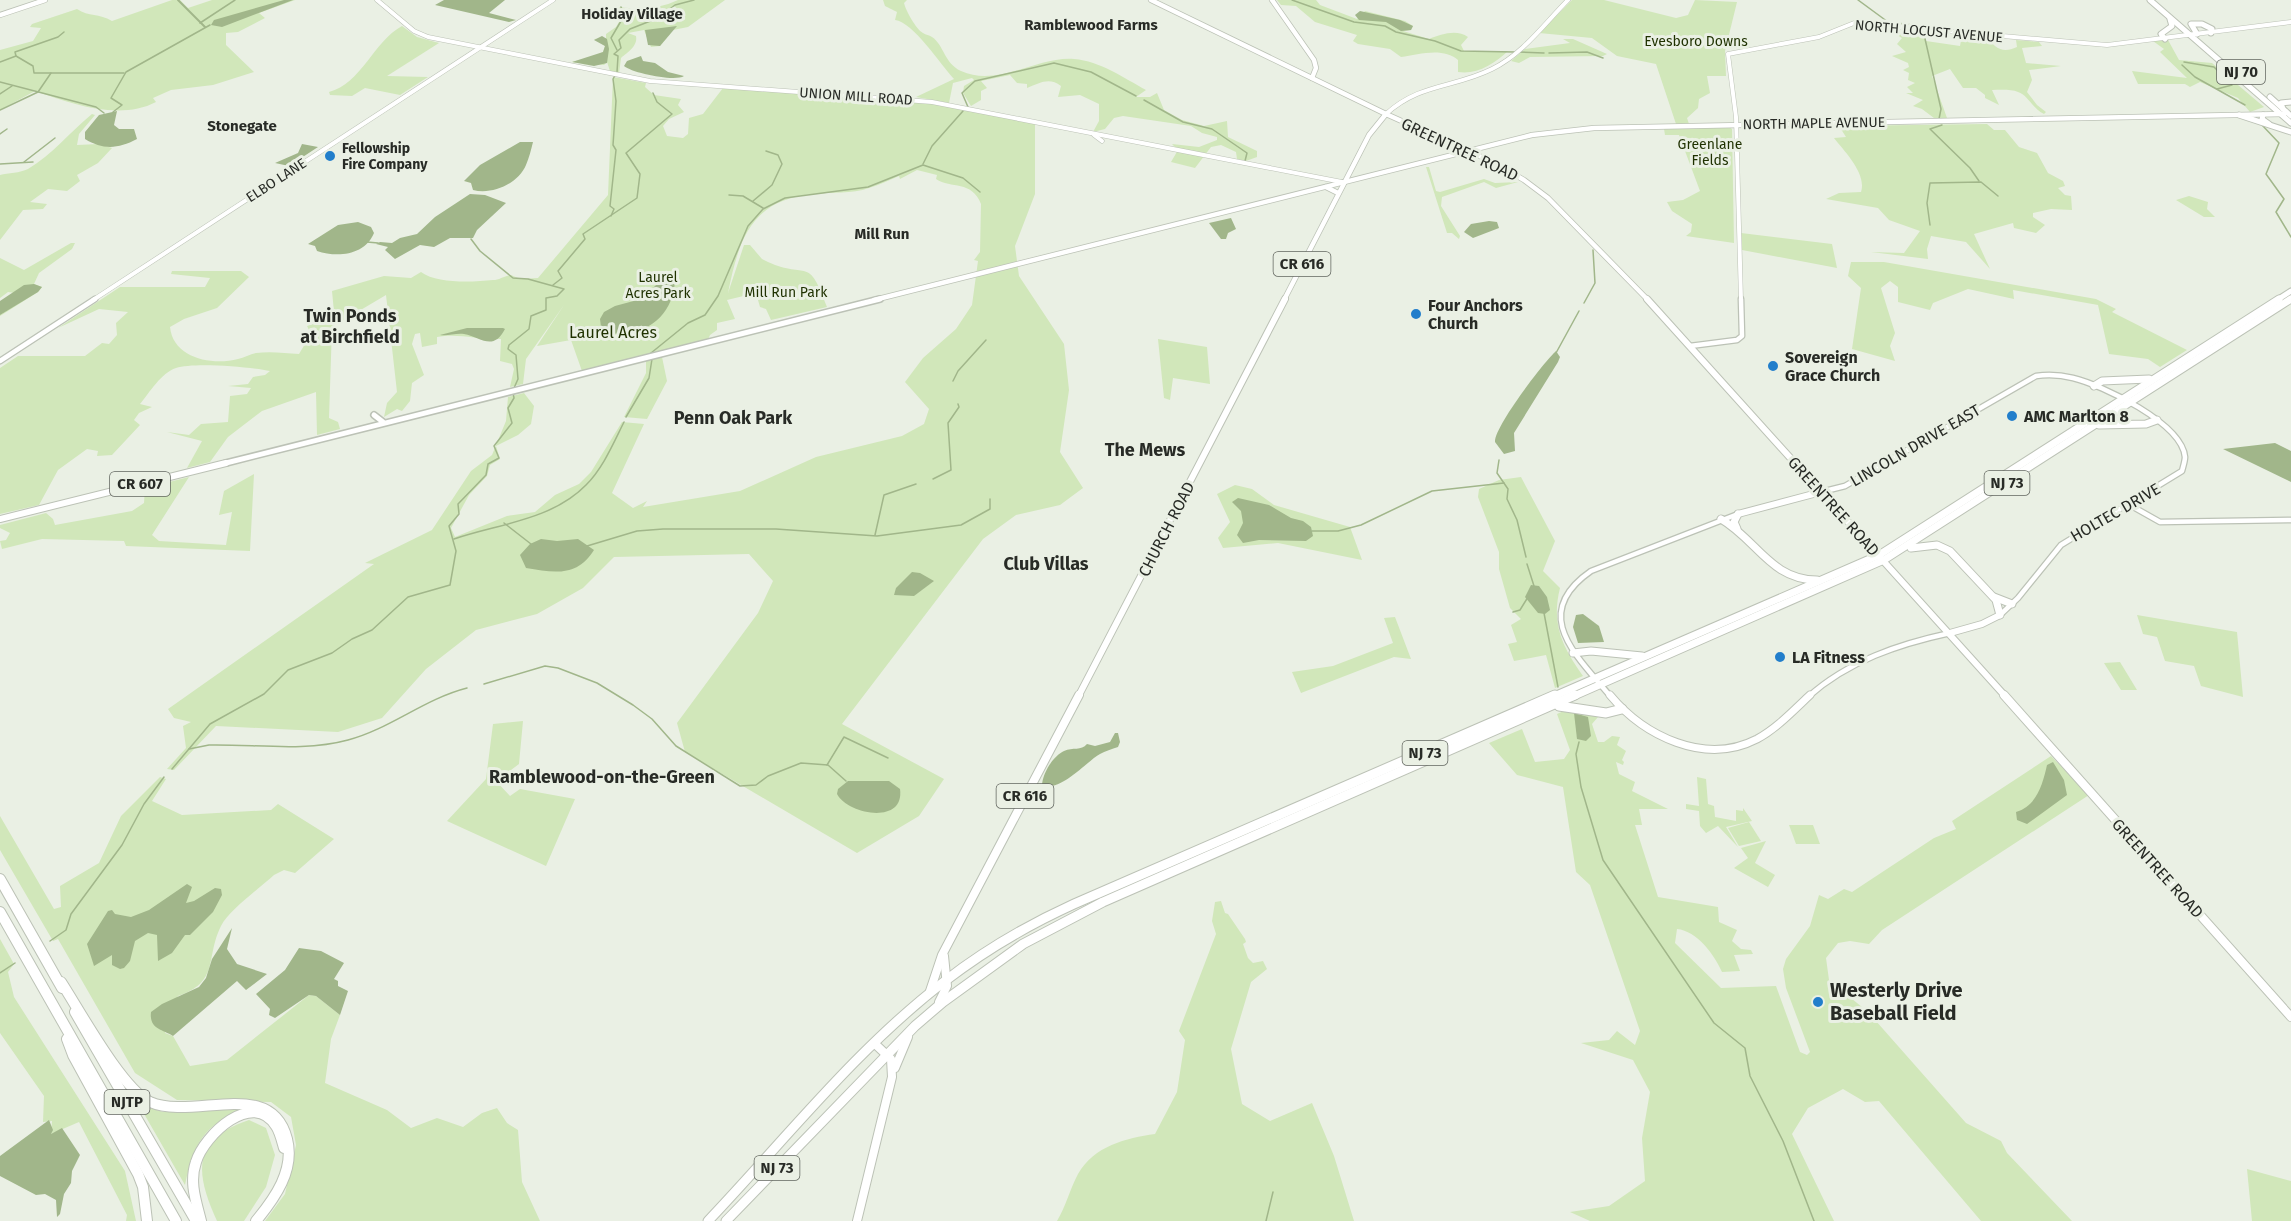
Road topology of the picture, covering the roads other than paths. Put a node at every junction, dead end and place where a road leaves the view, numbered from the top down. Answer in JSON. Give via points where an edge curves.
{"nodes":[{"id":1,"x":45,"y":0,"type":"edge"},
{"id":2,"x":377,"y":0,"type":"edge"},
{"id":3,"x":553,"y":0,"type":"edge"},
{"id":4,"x":1151,"y":0,"type":"edge"},
{"id":5,"x":1272,"y":0,"type":"edge"},
{"id":6,"x":1568,"y":0,"type":"edge"},
{"id":7,"x":2150,"y":0,"type":"edge"},
{"id":8,"x":2158,"y":0,"type":"edge"},
{"id":9,"x":0,"y":15,"type":"edge"},
{"id":10,"x":2170,"y":17,"type":"junction"},
{"id":11,"x":2291,"y":22,"type":"edge"},
{"id":12,"x":2211,"y":33,"type":"junction"},
{"id":13,"x":2196,"y":35,"type":"junction"},
{"id":14,"x":2164,"y":39,"type":"junction"},
{"id":15,"x":478,"y":48,"type":"junction"},
{"id":16,"x":1312,"y":78,"type":"junction"},
{"id":17,"x":2291,"y":102,"type":"edge"},
{"id":18,"x":1386,"y":114,"type":"junction"},
{"id":19,"x":2287,"y":114,"type":"edge"},
{"id":20,"x":2239,"y":115,"type":"junction"},
{"id":21,"x":2263,"y":115,"type":"junction"},
{"id":22,"x":2291,"y":123,"type":"edge"},
{"id":23,"x":1736,"y":125,"type":"junction"},
{"id":24,"x":1436,"y":129,"type":"dead end"},
{"id":25,"x":1422,"y":130,"type":"junction"},
{"id":26,"x":1087,"y":132,"type":"junction"},
{"id":27,"x":2291,"y":132,"type":"edge"},
{"id":28,"x":1102,"y":141,"type":"dead end"},
{"id":29,"x":1468,"y":150,"type":"junction"},
{"id":30,"x":1344,"y":183,"type":"junction"},
{"id":31,"x":1326,"y":187,"type":"junction"},
{"id":32,"x":1338,"y":193,"type":"junction"},
{"id":33,"x":2291,"y":291,"type":"edge"},
{"id":34,"x":2282,"y":296,"type":"junction"},
{"id":35,"x":2291,"y":299,"type":"edge"},
{"id":36,"x":2271,"y":312,"type":"junction"},
{"id":37,"x":1690,"y":346,"type":"junction"},
{"id":38,"x":0,"y":360,"type":"edge"},
{"id":39,"x":2161,"y":374,"type":"junction"},
{"id":40,"x":2094,"y":386,"type":"junction"},
{"id":41,"x":2125,"y":402,"type":"junction"},
{"id":42,"x":374,"y":415,"type":"dead end"},
{"id":43,"x":2157,"y":420,"type":"junction"},
{"id":44,"x":387,"y":423,"type":"junction"},
{"id":45,"x":2095,"y":426,"type":"junction"},
{"id":46,"x":226,"y":463,"type":"joint"},
{"id":47,"x":1821,"y":492,"type":"junction"},
{"id":48,"x":2128,"y":504,"type":"junction"},
{"id":49,"x":1738,"y":514,"type":"junction"},
{"id":50,"x":0,"y":519,"type":"edge"},
{"id":51,"x":1721,"y":519,"type":"junction"},
{"id":52,"x":2291,"y":520,"type":"edge"},
{"id":53,"x":1738,"y":531,"type":"junction"},
{"id":54,"x":1901,"y":550,"type":"junction"},
{"id":55,"x":1882,"y":558,"type":"junction"},
{"id":56,"x":1831,"y":577,"type":"junction"},
{"id":57,"x":1992,"y":596,"type":"junction"},
{"id":58,"x":2012,"y":604,"type":"junction"},
{"id":59,"x":2000,"y":615,"type":"junction"},
{"id":60,"x":1950,"y":633,"type":"junction"},
{"id":61,"x":1573,"y":652,"type":"junction"},
{"id":62,"x":1655,"y":653,"type":"junction"},
{"id":63,"x":1598,"y":682,"type":"junction"},
{"id":64,"x":1549,"y":708,"type":"junction"},
{"id":65,"x":1622,"y":709,"type":"junction"},
{"id":66,"x":0,"y":879,"type":"edge"},
{"id":67,"x":0,"y":912,"type":"edge"},
{"id":68,"x":947,"y":946,"type":"junction"},
{"id":69,"x":947,"y":979,"type":"junction"},
{"id":70,"x":61,"y":982,"type":"junction"},
{"id":71,"x":928,"y":993,"type":"junction"},
{"id":72,"x":934,"y":1009,"type":"junction"},
{"id":73,"x":2291,"y":1017,"type":"edge"},
{"id":74,"x":60,"y":1019,"type":"junction"},
{"id":75,"x":915,"y":1026,"type":"junction"},
{"id":76,"x":874,"y":1043,"type":"junction"},
{"id":77,"x":887,"y":1054,"type":"junction"},
{"id":78,"x":892,"y":1077,"type":"junction"},
{"id":79,"x":147,"y":1221,"type":"edge"},
{"id":80,"x":176,"y":1221,"type":"edge"},
{"id":81,"x":196,"y":1221,"type":"edge"},
{"id":82,"x":201,"y":1221,"type":"edge"},
{"id":83,"x":251,"y":1221,"type":"edge"},
{"id":84,"x":256,"y":1221,"type":"edge"},
{"id":85,"x":708,"y":1221,"type":"edge"},
{"id":86,"x":726,"y":1221,"type":"edge"},
{"id":87,"x":856,"y":1221,"type":"edge"}],
"edges":[{"from":1,"to":9,"type":"main road"},
{"from":2,"to":15,"type":"street","name":"UNION MILL ROAD","via":[[420,34]]},
{"from":3,"to":15,"type":"street","name":"ELBO LANE"},
{"from":4,"to":16,"type":"main road","name":"GREENTREE ROAD"},
{"from":5,"to":16,"type":"main road","via":[[1314,60]]},
{"from":6,"to":18,"type":"street","via":[[1494,68],[1415,91]]},
{"from":7,"to":10,"type":"highway","number":"NJ 70"},
{"from":8,"to":13,"type":"highway","number":"NJ 70"},
{"from":10,"to":13,"type":"highway","number":"NJ 70"},
{"from":10,"to":14,"type":"highway","via":[[2172,26],[2161,34]]},
{"from":11,"to":12,"type":"street","name":"NORTH LOCUST AVENUE"},
{"from":12,"to":13,"type":"street","name":"NORTH LOCUST AVENUE"},
{"from":12,"to":13,"type":"highway","via":[[2206,25],[2191,24]]},
{"from":13,"to":14,"type":"street","name":"NORTH LOCUST AVENUE"},
{"from":13,"to":19,"type":"highway","number":"NJ 70"},
{"from":14,"to":23,"type":"street","name":"NORTH LOCUST AVENUE","via":[[2095,45],[1850,24],[1819,38],[1728,54]]},
{"from":15,"to":26,"type":"street","name":"UNION MILL ROAD","via":[[614,76],[913,99]]},
{"from":15,"to":38,"type":"street","name":"ELBO LANE"},
{"from":16,"to":18,"type":"main road","name":"GREENTREE ROAD"},
{"from":17,"to":19,"type":"highway","via":[[2282,103]]},
{"from":18,"to":25,"type":"main road","name":"GREENTREE ROAD"},
{"from":18,"to":30,"type":"main road","name":"CHURCH ROAD","number":"CR 616","via":[[1369,135]]},
{"from":19,"to":21,"type":"main road","name":"NORTH MAPLE AVENUE"},
{"from":19,"to":21,"type":"highway","via":[[2288,125],[2277,128],[2265,122]]},
{"from":19,"to":22,"type":"highway","number":"NJ 70"},
{"from":20,"to":21,"type":"main road","name":"NORTH MAPLE AVENUE"},
{"from":20,"to":23,"type":"main road","name":"NORTH MAPLE AVENUE"},
{"from":20,"to":27,"type":"highway"},
{"from":23,"to":29,"type":"main road","name":"NORTH MAPLE AVENUE","via":[[1569,129]]},
{"from":23,"to":37,"type":"street","name":"NORTH LOCUST AVENUE","via":[[1742,336]]},
{"from":24,"to":25,"type":"main road"},
{"from":25,"to":29,"type":"main road","name":"GREENTREE ROAD"},
{"from":26,"to":28,"type":"street"},
{"from":26,"to":30,"type":"street","name":"UNION MILL ROAD"},
{"from":29,"to":30,"type":"main road","name":"NORTH MAPLE AVENUE"},
{"from":29,"to":37,"type":"main road","name":"GREENTREE ROAD","via":[[1514,173],[1548,198]]},
{"from":30,"to":31,"type":"main road","name":"NORTH MAPLE AVENUE"},
{"from":30,"to":32,"type":"main road","name":"CHURCH ROAD","number":"CR 616"},
{"from":31,"to":32,"type":"main road"},
{"from":31,"to":44,"type":"main road","name":"NORTH MAPLE AVENUE"},
{"from":32,"to":68,"type":"main road","name":"CHURCH ROAD","number":"CR 616"},
{"from":33,"to":34,"type":"highway","number":"NJ 73"},
{"from":34,"to":36,"type":"highway","via":[[2283,300]]},
{"from":34,"to":39,"type":"highway","number":"NJ 73"},
{"from":35,"to":36,"type":"highway","number":"NJ 73"},
{"from":36,"to":41,"type":"highway","number":"NJ 73"},
{"from":37,"to":47,"type":"main road","name":"GREENTREE ROAD"},
{"from":39,"to":40,"type":"highway","via":[[2145,380],[2106,381]]},
{"from":39,"to":41,"type":"highway","number":"NJ 73"},
{"from":40,"to":41,"type":"street","name":"LINCOLN DRIVE EAST"},
{"from":40,"to":47,"type":"street","name":"LINCOLN DRIVE EAST","via":[[2066,376],[2036,376],[1845,486]]},
{"from":41,"to":43,"type":"street","name":"HOLTEC DRIVE"},
{"from":41,"to":45,"type":"highway","number":"NJ 73"},
{"from":41,"to":55,"type":"highway","number":"NJ 73"},
{"from":42,"to":44,"type":"main road"},
{"from":43,"to":45,"type":"highway"},
{"from":43,"to":48,"type":"street","name":"HOLTEC DRIVE","via":[[2179,441],[2185,464],[2175,477]]},
{"from":44,"to":46,"type":"main road","name":"NORTH MAPLE AVENUE"},
{"from":45,"to":54,"type":"highway","number":"NJ 73"},
{"from":46,"to":50,"type":"main road","number":"CR 607"},
{"from":47,"to":49,"type":"main road","name":"LINCOLN DRIVE EAST"},
{"from":47,"to":55,"type":"main road","name":"GREENTREE ROAD"},
{"from":48,"to":52,"type":"street","via":[[2160,522]]},
{"from":48,"to":58,"type":"street","name":"HOLTEC DRIVE","via":[[2061,544]]},
{"from":49,"to":51,"type":"street","name":"LINCOLN DRIVE EAST"},
{"from":49,"to":53,"type":"highway","via":[[1734,522]]},
{"from":51,"to":53,"type":"highway"},
{"from":51,"to":61,"type":"street","name":"LINCOLN DRIVE EAST","via":[[1580,578],[1567,591],[1560,612],[1563,635]]},
{"from":53,"to":56,"type":"highway","via":[[1787,576],[1801,581]]},
{"from":54,"to":55,"type":"highway","number":"NJ 73"},
{"from":54,"to":57,"type":"highway","via":[[1928,545],[1944,547]]},
{"from":55,"to":56,"type":"highway","number":"NJ 73"},
{"from":55,"to":60,"type":"main road","name":"GREENTREE ROAD"},
{"from":55,"to":63,"type":"highway","number":"NJ 73"},
{"from":56,"to":62,"type":"highway","number":"NJ 73"},
{"from":57,"to":58,"type":"highway"},
{"from":57,"to":59,"type":"highway"},
{"from":58,"to":59,"type":"street","name":"HOLTEC DRIVE"},
{"from":59,"to":60,"type":"main road","name":"HOLTEC DRIVE"},
{"from":60,"to":65,"type":"street","via":[[1867,658],[1844,670],[1747,744],[1700,748],[1666,738]]},
{"from":60,"to":73,"type":"main road","name":"GREENTREE ROAD"},
{"from":61,"to":62,"type":"highway","via":[[1592,650],[1633,657]]},
{"from":61,"to":63,"type":"street","name":"LINCOLN DRIVE EAST"},
{"from":62,"to":63,"type":"highway","number":"NJ 73"},
{"from":63,"to":64,"type":"highway","number":"NJ 73"},
{"from":63,"to":65,"type":"street"},
{"from":63,"to":69,"type":"highway","number":"NJ 73","via":[[1055,912],[994,946]]},
{"from":64,"to":65,"type":"highway","via":[[1570,705],[1606,714]]},
{"from":64,"to":72,"type":"highway","number":"NJ 73","via":[[1070,917],[1012,951]]},
{"from":66,"to":70,"type":"highway","number":"NJTP"},
{"from":67,"to":74,"type":"highway","number":"NJTP"},
{"from":68,"to":69,"type":"main road","name":"CHURCH ROAD","number":"CR 616"},
{"from":68,"to":71,"type":"main road","name":"CHURCH ROAD","number":"CR 616"},
{"from":69,"to":71,"type":"highway","number":"NJ 73"},
{"from":69,"to":72,"type":"main road","name":"CHURCH ROAD","number":"CR 616","via":[[944,995]]},
{"from":70,"to":81,"type":"highway","number":"NJTP"},
{"from":70,"to":84,"type":"highway","via":[[133,1091],[143,1100],[171,1108],[248,1103],[266,1108],[279,1118],[288,1139],[287,1167],[274,1197]]},
{"from":71,"to":76,"type":"highway","number":"NJ 73"},
{"from":72,"to":75,"type":"highway","number":"NJ 73"},
{"from":74,"to":79,"type":"highway","via":[[73,1055],[138,1174]]},
{"from":74,"to":80,"type":"highway","number":"NJTP"},
{"from":75,"to":77,"type":"highway","number":"NJ 73"},
{"from":75,"to":78,"type":"main road","via":[[899,1053]]},
{"from":76,"to":77,"type":"main road"},
{"from":76,"to":85,"type":"highway","number":"NJ 73"},
{"from":77,"to":78,"type":"main road","via":[[892,1062]]},
{"from":77,"to":86,"type":"highway","number":"NJ 73"},
{"from":78,"to":87,"type":"main road"},
{"from":82,"to":83,"type":"highway","via":[[192,1183],[199,1150],[226,1120],[256,1112],[275,1123],[284,1151],[276,1185]]}]}
